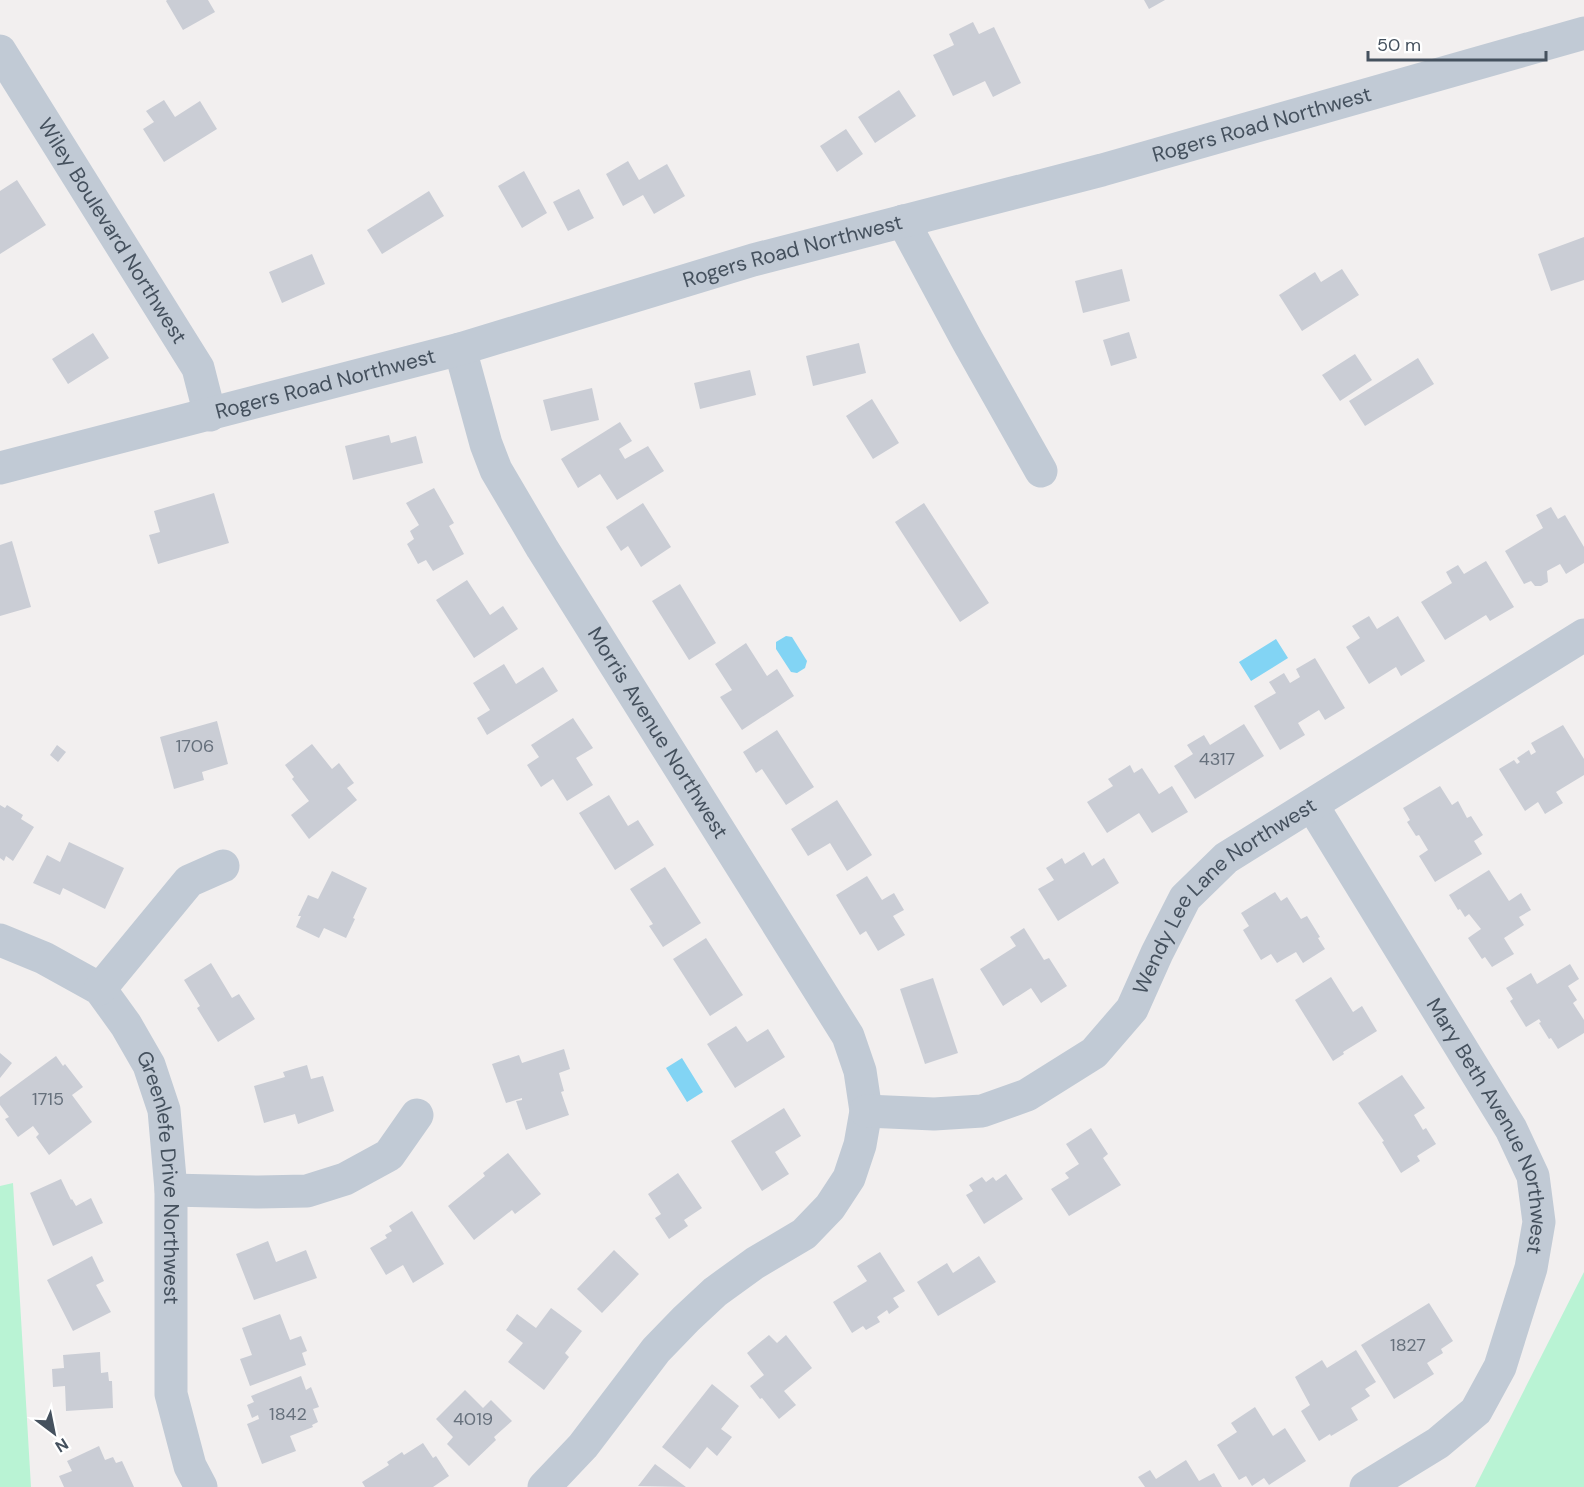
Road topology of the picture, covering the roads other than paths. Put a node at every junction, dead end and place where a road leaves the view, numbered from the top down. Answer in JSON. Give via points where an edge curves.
{"nodes":[{"id":1,"x":1584,"y":33,"type":"edge"},
{"id":2,"x":0,"y":51,"type":"edge"},
{"id":3,"x":10,"y":87,"type":"edge"},
{"id":4,"x":903,"y":221,"type":"junction"},
{"id":5,"x":460,"y":349,"type":"junction"},
{"id":6,"x":210,"y":415,"type":"junction"},
{"id":7,"x":0,"y":468,"type":"edge"},
{"id":8,"x":1041,"y":471,"type":"dead end"},
{"id":9,"x":1584,"y":635,"type":"edge"},
{"id":10,"x":1312,"y":805,"type":"junction"},
{"id":11,"x":223,"y":866,"type":"dead end"},
{"id":12,"x":0,"y":940,"type":"edge"},
{"id":13,"x":99,"y":989,"type":"junction"},
{"id":14,"x":866,"y":1111,"type":"junction"},
{"id":15,"x":417,"y":1115,"type":"dead end"},
{"id":16,"x":171,"y":1190,"type":"junction"},
{"id":17,"x":201,"y":1487,"type":"edge"},
{"id":18,"x":544,"y":1487,"type":"edge"},
{"id":19,"x":1366,"y":1487,"type":"edge"}],
"edges":[{"from":1,"to":4,"type":"street","name":"Rogers Road Northwest","via":[[1102,170]]},
{"from":2,"to":3,"type":"street","name":"Wiley Boulevard Northwest"},
{"from":3,"to":6,"type":"street","name":"Wiley Boulevard Northwest","via":[[198,368]]},
{"from":4,"to":5,"type":"street","name":"Rogers Road Northwest","via":[[753,260]]},
{"from":4,"to":8,"type":"street"},
{"from":5,"to":6,"type":"street","name":"Rogers Road Northwest"},
{"from":5,"to":14,"type":"street","name":"Morris Avenue Northwest","via":[[496,470],[848,1036],[860,1071]]},
{"from":6,"to":7,"type":"street","name":"Rogers Road Northwest"},
{"from":9,"to":10,"type":"street","name":"Wendy Lee Lane Northwest"},
{"from":10,"to":14,"type":"street","name":"Wendy Lee Lane Northwest","via":[[1226,858],[1185,898],[1132,1009],[1095,1053],[1026,1095],[982,1111]]},
{"from":10,"to":19,"type":"street","name":"Mary Beth Avenue Northwest","via":[[1511,1129],[1533,1176],[1539,1222],[1531,1268],[1500,1367],[1476,1411],[1438,1443]]},
{"from":11,"to":13,"type":"street","via":[[189,881]]},
{"from":12,"to":13,"type":"street","name":"Greenlefe Drive Northwest","via":[[44,958]]},
{"from":13,"to":16,"type":"street","name":"Greenlefe Drive Northwest","via":[[149,1065],[164,1110]]},
{"from":14,"to":18,"type":"street","name":"Morris Avenue Northwest","via":[[849,1178],[830,1207],[804,1234],[755,1263],[686,1319],[656,1350],[583,1446]]},
{"from":15,"to":16,"type":"street","via":[[389,1155],[345,1179],[307,1191]]},
{"from":16,"to":17,"type":"street","name":"Greenlefe Drive Northwest","via":[[171,1394],[190,1466]]}]}
